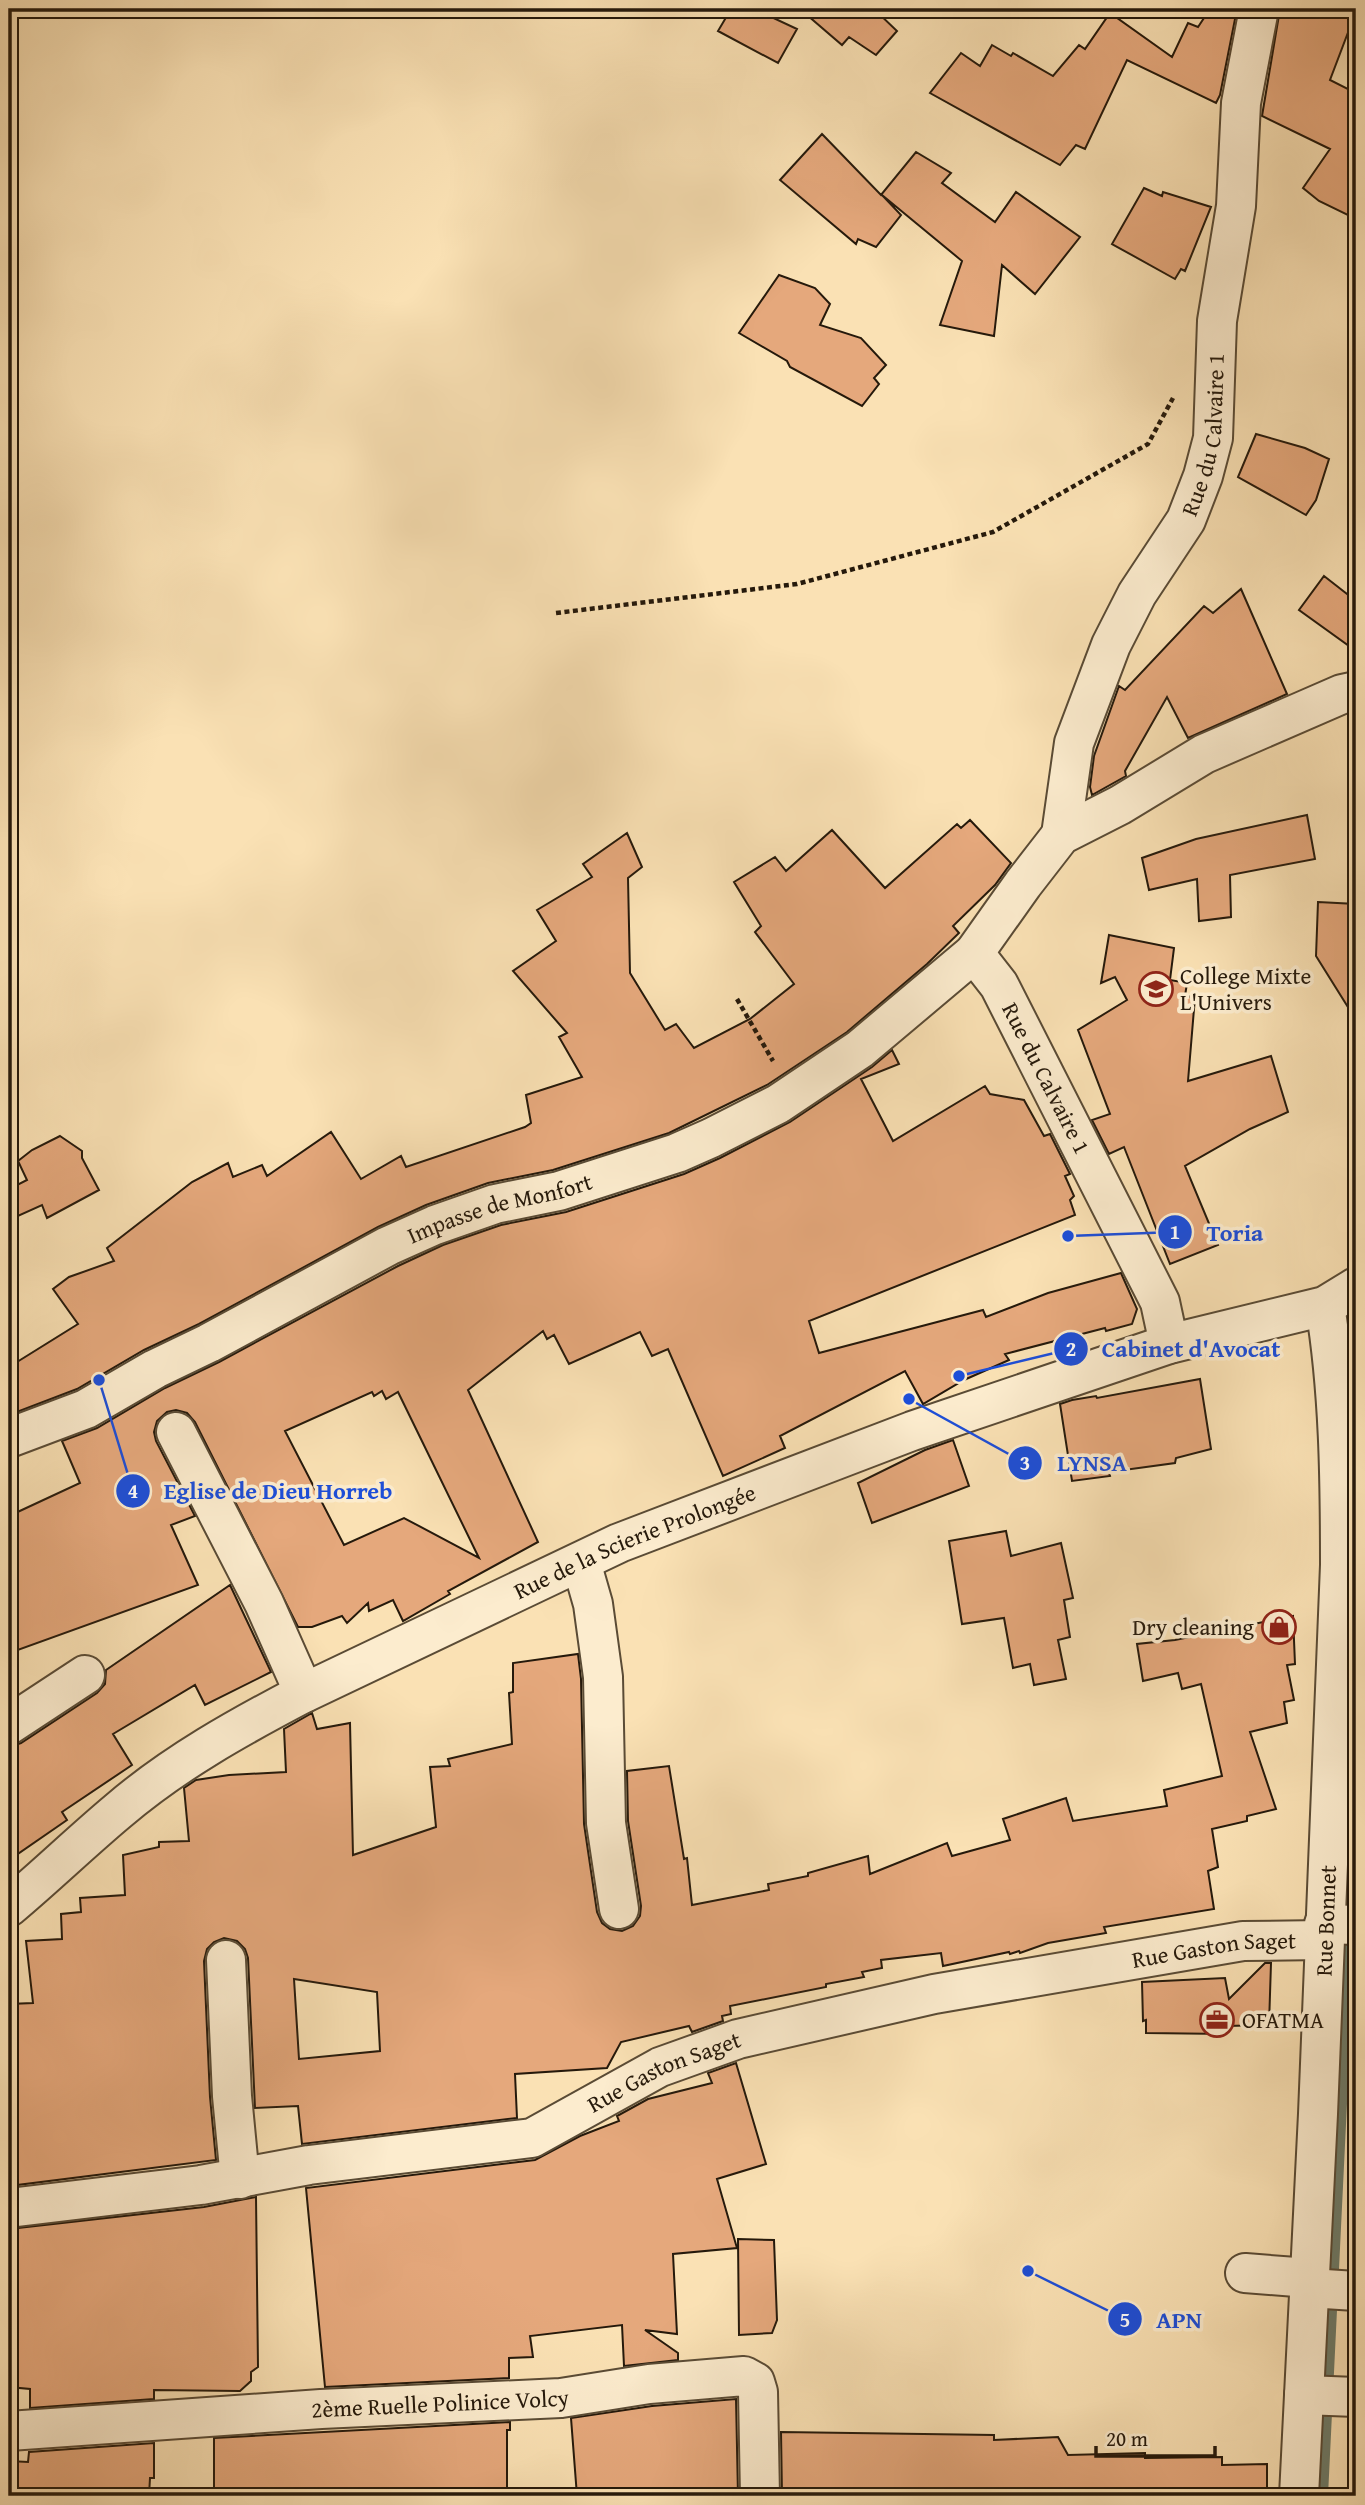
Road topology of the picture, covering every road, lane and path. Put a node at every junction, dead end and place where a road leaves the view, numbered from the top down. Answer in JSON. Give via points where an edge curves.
{"nodes":[{"id":1,"x":1259,"y":9,"type":"edge"},
{"id":2,"x":1179,"y":388,"type":"dead end"},
{"id":3,"x":556,"y":613,"type":"dead end"},
{"id":4,"x":1356,"y":691,"type":"edge"},
{"id":5,"x":1061,"y":835,"type":"junction"},
{"id":6,"x":974,"y":953,"type":"junction"},
{"id":7,"x":737,"y":999,"type":"dead end"},
{"id":8,"x":766,"y":1050,"type":"dead end"},
{"id":9,"x":1341,"y":1296,"type":"edge"},
{"id":10,"x":1168,"y":1343,"type":"junction"},
{"id":11,"x":1346,"y":1415,"type":"edge"},
{"id":12,"x":176,"y":1432,"type":"dead end"},
{"id":13,"x":9,"y":1438,"type":"edge"},
{"id":14,"x":581,"y":1562,"type":"junction"},
{"id":15,"x":1349,"y":1614,"type":"edge"},
{"id":16,"x":85,"y":1675,"type":"dead end"},
{"id":17,"x":304,"y":1693,"type":"junction"},
{"id":18,"x":9,"y":1725,"type":"edge"},
{"id":19,"x":1344,"y":1814,"type":"edge"},
{"id":20,"x":9,"y":1907,"type":"edge"},
{"id":21,"x":619,"y":1909,"type":"dead end"},
{"id":22,"x":1336,"y":1929,"type":"edge"},
{"id":23,"x":226,"y":1960,"type":"dead end"},
{"id":24,"x":240,"y":2179,"type":"junction"},
{"id":25,"x":9,"y":2208,"type":"edge"},
{"id":26,"x":1245,"y":2273,"type":"dead end"},
{"id":27,"x":1328,"y":2287,"type":"edge"},
{"id":28,"x":1329,"y":2396,"type":"edge"},
{"id":29,"x":9,"y":2431,"type":"edge"},
{"id":30,"x":760,"y":2496,"type":"edge"},
{"id":31,"x":1299,"y":2496,"type":"edge"}],
"edges":[{"from":1,"to":5,"type":"street","name":"Rue du Calvaire 1","via":[[1241,103],[1236,206],[1217,321],[1213,438],[1186,520],[1137,594],[1111,645],[1074,744]]},
{"from":2,"to":3,"type":"path","via":[[1147,444],[993,532],[797,584]]},
{"from":4,"to":5,"type":"street","name":"Rue du Calvaire 1","via":[[1204,754]]},
{"from":5,"to":6,"type":"street","name":"Rue du Calvaire 1"},
{"from":6,"to":10,"type":"street","name":"Rue du Calvaire 1","via":[[999,985],[1160,1302]]},
{"from":6,"to":13,"type":"street","name":"Impasse de Monfort","via":[[860,1049],[778,1104],[722,1133],[677,1153],[559,1191],[495,1204],[435,1225],[86,1409]]},
{"from":7,"to":8,"type":"path"},
{"from":9,"to":10,"type":"street","name":"Rue de la Scierie Prolongée"},
{"from":9,"to":11,"type":"street","name":"Rue Bonnet","via":[[1334,1361]]},
{"from":10,"to":14,"type":"street","name":"Rue de la Scierie Prolongée","via":[[912,1431]]},
{"from":11,"to":15,"type":"street","name":"Rue Bonnet","via":[[1340,1511]]},
{"from":12,"to":17,"type":"street","via":[[264,1603]]},
{"from":14,"to":17,"type":"street","name":"Rue de la Scierie Prolongée"},
{"from":14,"to":21,"type":"street","via":[[593,1604],[603,1677],[606,1823]]},
{"from":15,"to":19,"type":"street","name":"Rue Bonnet"},
{"from":16,"to":18,"type":"street"},
{"from":17,"to":20,"type":"street","name":"Rue de la Scierie Prolongée","via":[[187,1758],[118,1810]]},
{"from":19,"to":22,"type":"street","name":"Rue Bonnet"},
{"from":22,"to":24,"type":"street","name":"Rue Gaston Saget","via":[[934,1994],[820,2018],[738,2039],[660,2067],[532,2138],[309,2165]]},
{"from":22,"to":27,"type":"street","name":"Rue Bonnet"},
{"from":23,"to":24,"type":"street"},
{"from":24,"to":25,"type":"street","name":"Rue Gaston Saget"},
{"from":26,"to":27,"type":"street"},
{"from":27,"to":28,"type":"street","name":"Rue Bonnet"},
{"from":28,"to":31,"type":"street","name":"Rue Bonnet"},
{"from":29,"to":30,"type":"street","name":"2ème Ruelle Polinice Volcy","via":[[561,2398],[744,2376],[755,2382],[758,2392]]}]}
